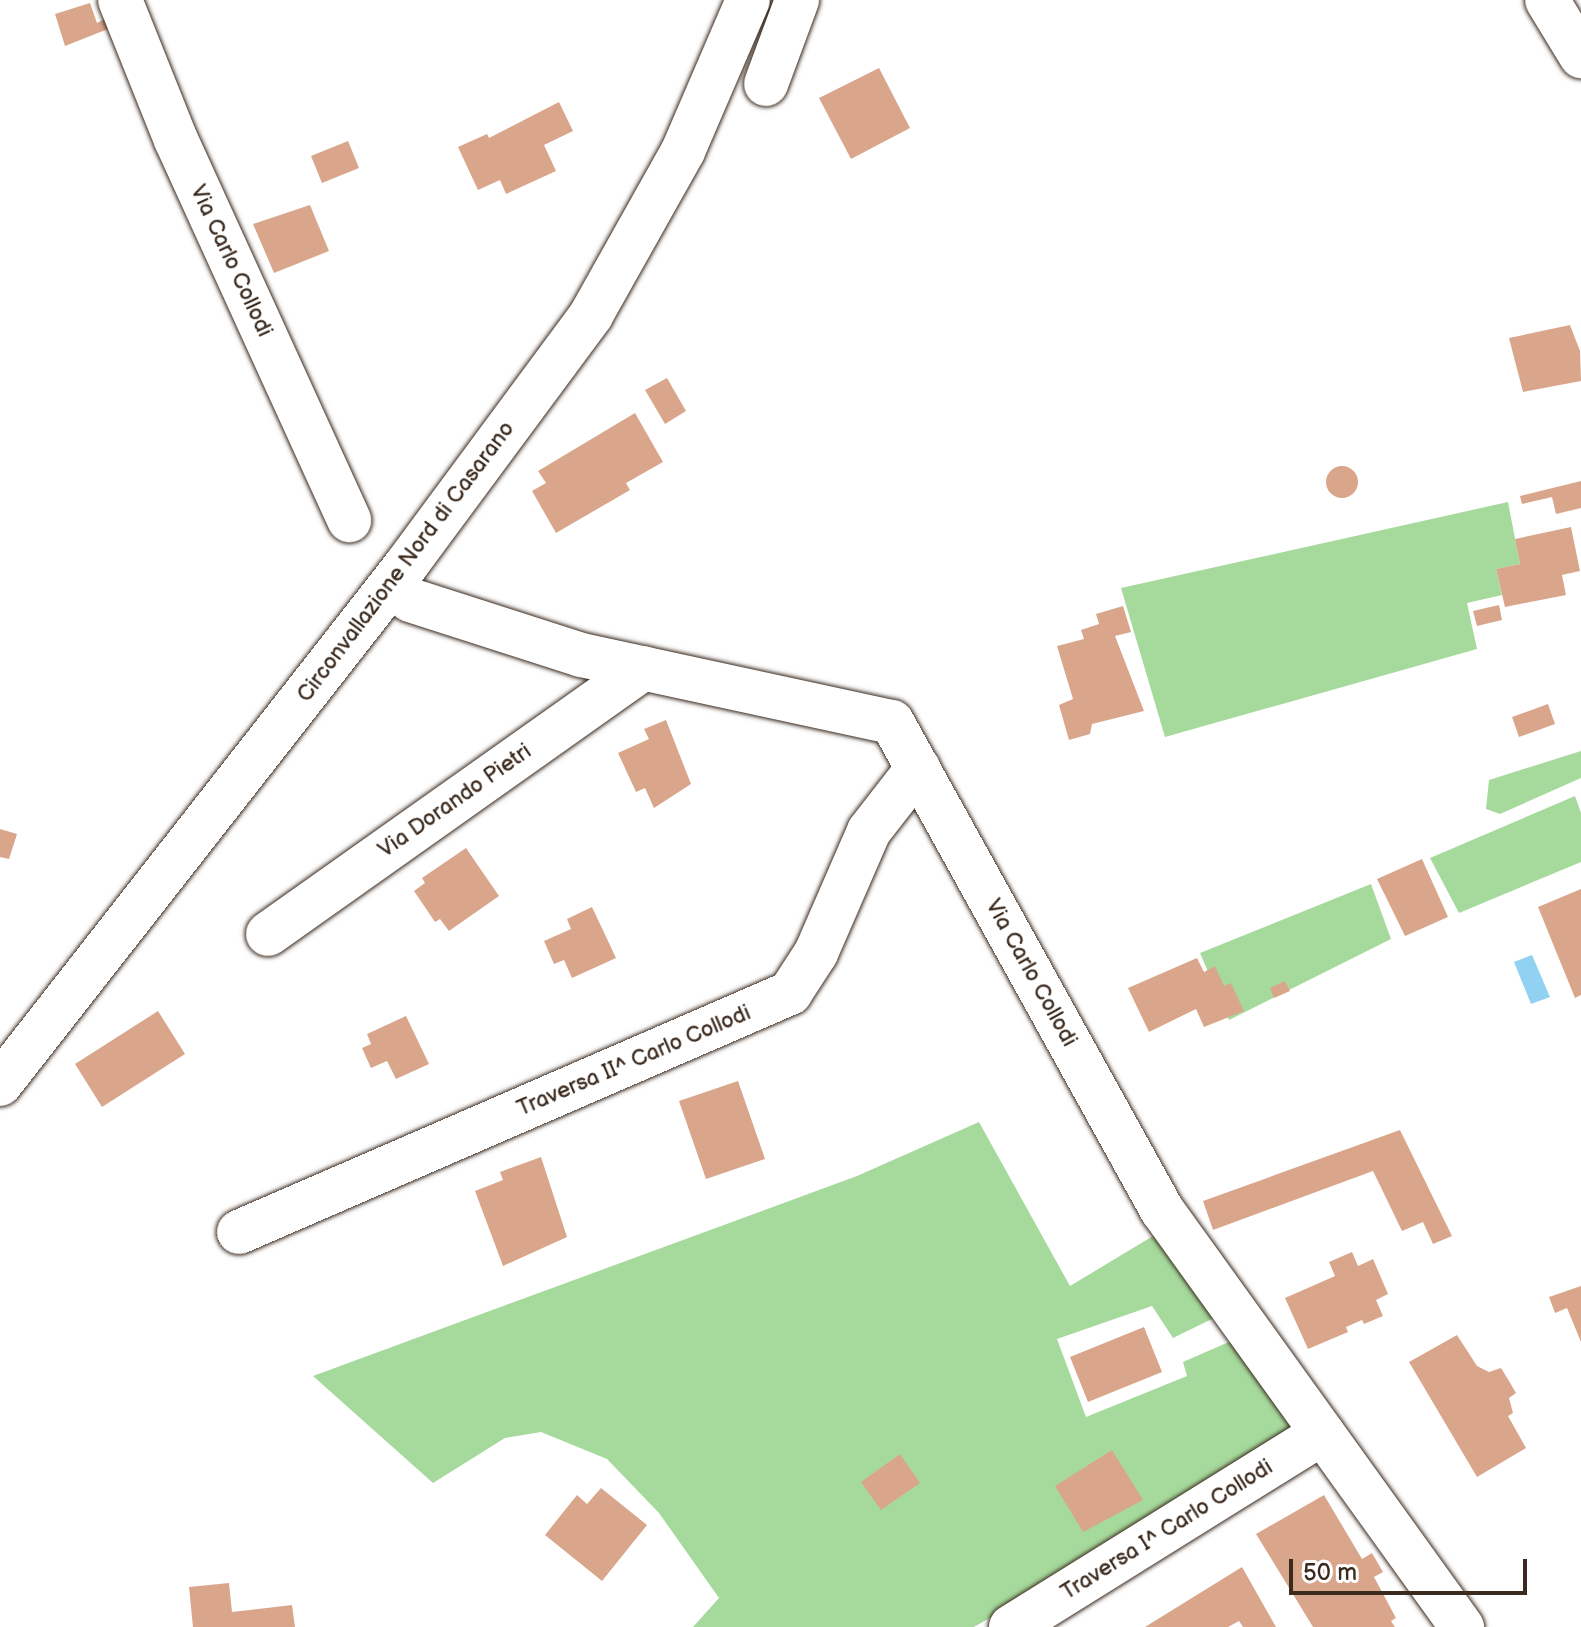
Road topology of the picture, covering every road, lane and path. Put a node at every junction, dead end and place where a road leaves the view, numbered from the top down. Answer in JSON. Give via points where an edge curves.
{"nodes":[{"id":1,"x":120,"y":0,"type":"edge"},
{"id":2,"x":748,"y":0,"type":"edge"},
{"id":3,"x":797,"y":0,"type":"edge"},
{"id":4,"x":1547,"y":0,"type":"edge"},
{"id":5,"x":1564,"y":0,"type":"edge"},
{"id":6,"x":1581,"y":55,"type":"edge"},
{"id":7,"x":766,"y":84,"type":"dead end"},
{"id":8,"x":349,"y":520,"type":"dead end"},
{"id":9,"x":410,"y":600,"type":"dead end"},
{"id":10,"x":643,"y":668,"type":"junction"},
{"id":11,"x":918,"y":768,"type":"junction"},
{"id":12,"x":268,"y":934,"type":"dead end"},
{"id":13,"x":0,"y":1084,"type":"edge"},
{"id":14,"x":239,"y":1232,"type":"dead end"},
{"id":15,"x":1323,"y":1433,"type":"junction"},
{"id":16,"x":1011,"y":1627,"type":"edge"},
{"id":17,"x":1462,"y":1627,"type":"edge"}],
"edges":[{"from":1,"to":8,"type":"street","name":"Via Carlo Collodi","via":[[176,140]]},
{"from":2,"to":13,"type":"street","name":"Circonvallazione Nord di Casarano","via":[[683,151],[591,315],[407,564]]},
{"from":3,"to":7,"type":"street"},
{"from":4,"to":6,"type":"street"},
{"from":5,"to":6,"type":"street"},
{"from":9,"to":10,"type":"street","name":"Via Carlo Collodi","via":[[581,655]]},
{"from":10,"to":11,"type":"street","name":"Via Carlo Collodi","via":[[892,722]]},
{"from":10,"to":12,"type":"street","name":"Via Dorando Pietri"},
{"from":11,"to":14,"type":"street","name":"Traversa II^ Carlo Collodi","via":[[869,831],[816,953],[790,993]]},
{"from":11,"to":15,"type":"street","name":"Via Carlo Collodi","via":[[1162,1210]]},
{"from":15,"to":16,"type":"street","name":"Traversa I^ Carlo Collodi"},
{"from":15,"to":17,"type":"street","name":"Via Carlo Collodi"}]}
